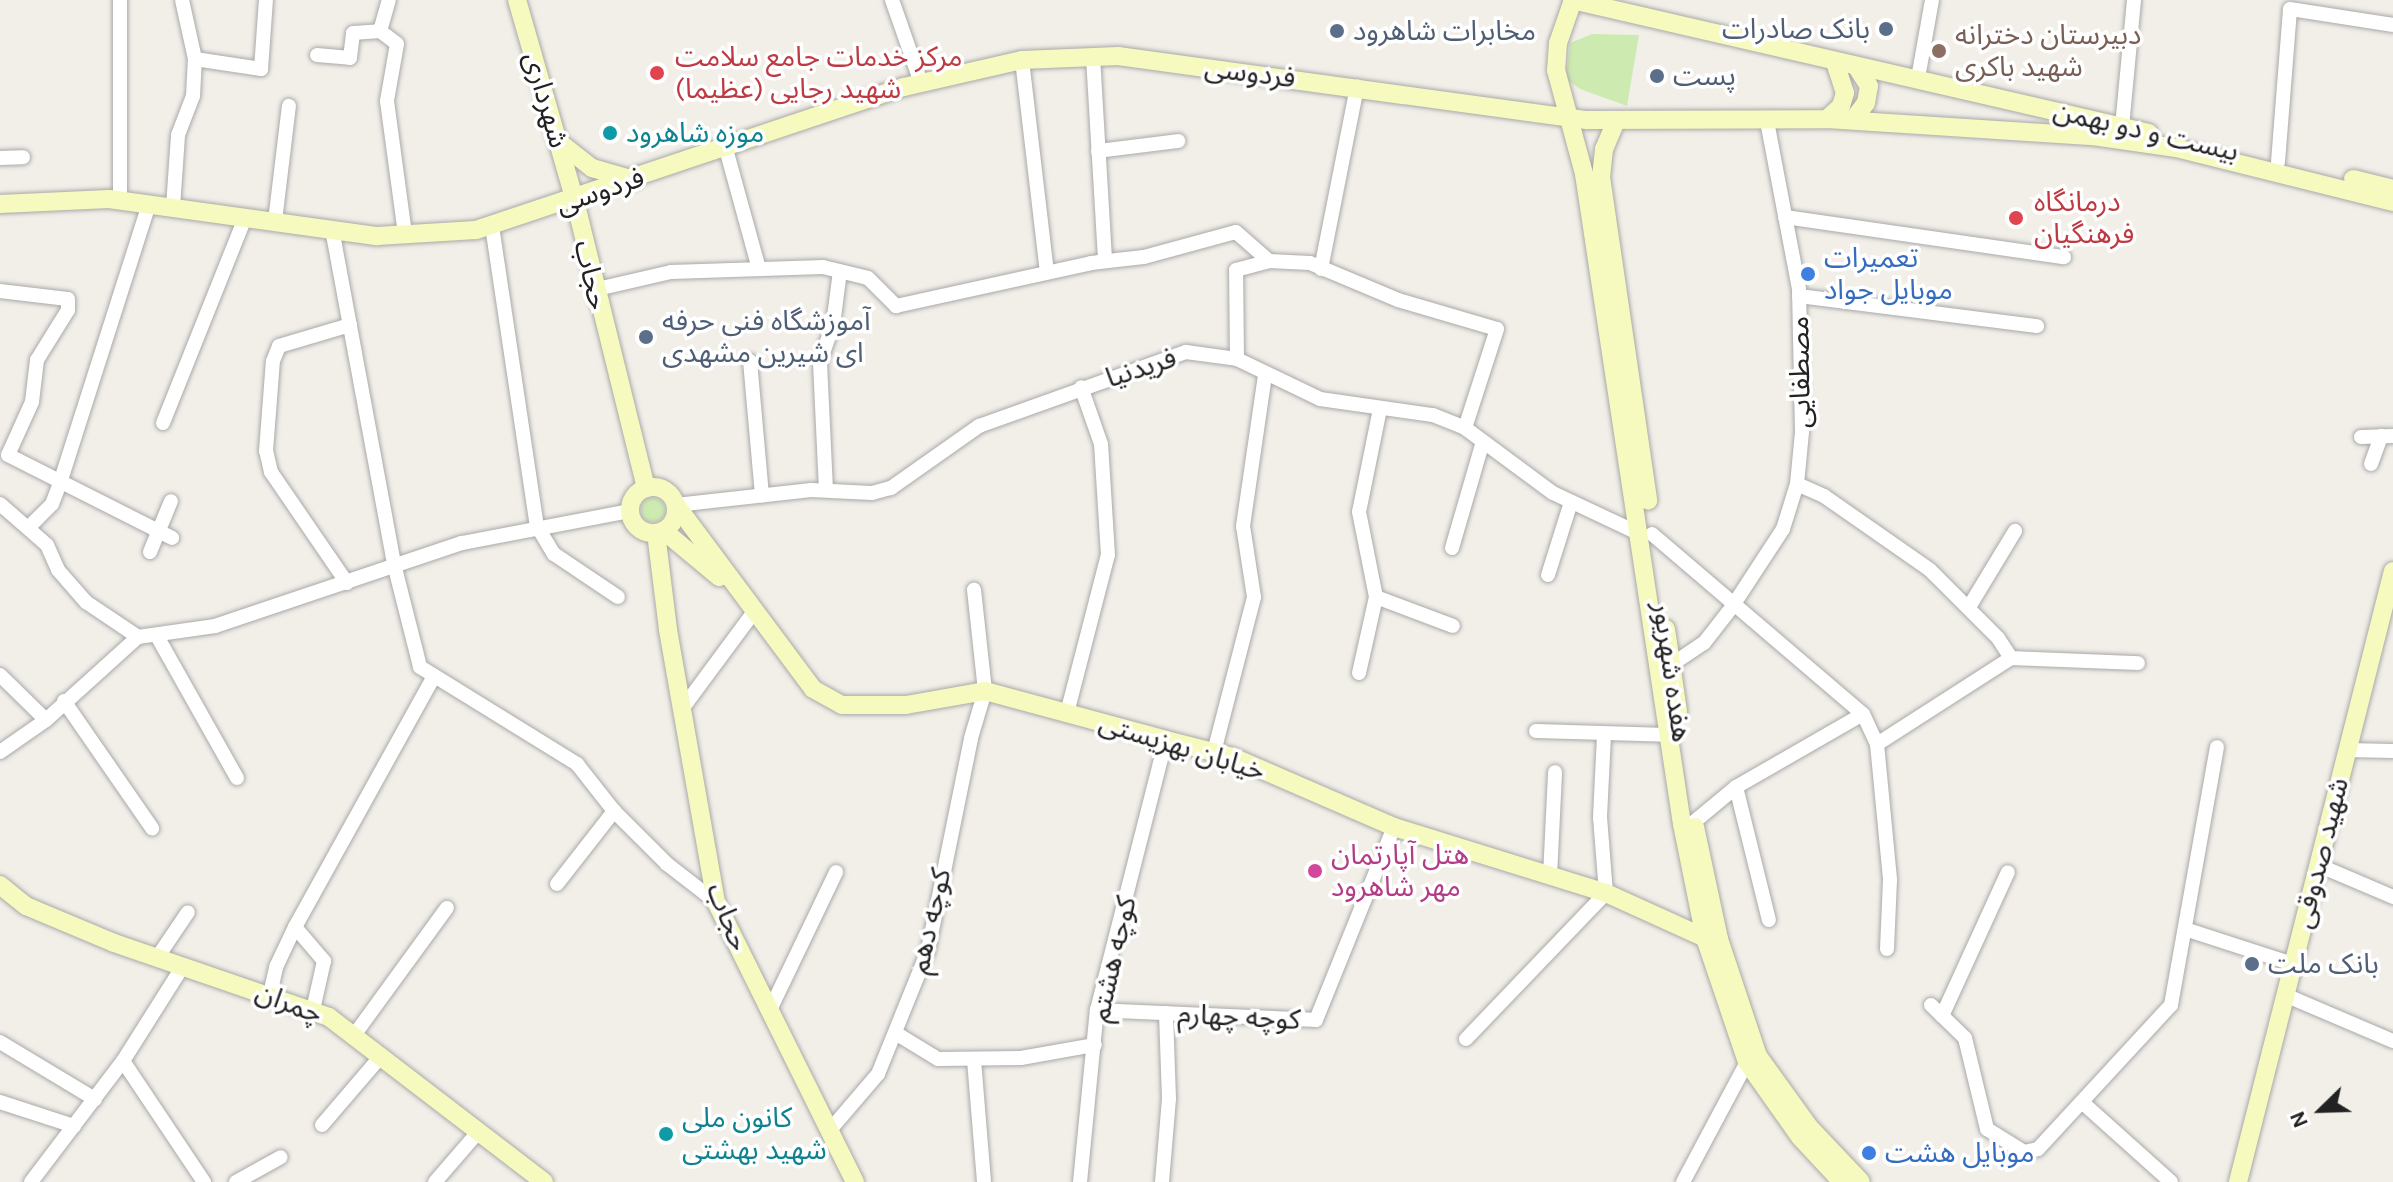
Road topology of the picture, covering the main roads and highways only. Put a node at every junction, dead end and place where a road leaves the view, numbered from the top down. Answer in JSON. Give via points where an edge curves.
{"nodes":[{"id":1,"x":517,"y":0,"type":"edge"},
{"id":2,"x":1573,"y":0,"type":"edge"},
{"id":3,"x":1622,"y":6,"type":"edge"},
{"id":4,"x":1835,"y":62,"type":"junction"},
{"id":5,"x":1856,"y":66,"type":"junction"},
{"id":6,"x":1567,"y":119,"type":"junction"},
{"id":7,"x":1827,"y":119,"type":"junction"},
{"id":8,"x":1853,"y":120,"type":"junction"},
{"id":9,"x":1616,"y":121,"type":"junction"},
{"id":10,"x":557,"y":140,"type":"junction"},
{"id":11,"x":634,"y":180,"type":"junction"},
{"id":12,"x":2393,"y":189,"type":"edge"},
{"id":13,"x":575,"y":201,"type":"junction"},
{"id":14,"x":2393,"y":202,"type":"edge"},
{"id":15,"x":0,"y":204,"type":"edge"},
{"id":16,"x":646,"y":488,"type":"junction"},
{"id":17,"x":676,"y":505,"type":"junction"},
{"id":18,"x":654,"y":531,"type":"junction"},
{"id":19,"x":1646,"y":534,"type":"junction"},
{"id":20,"x":2393,"y":571,"type":"edge"},
{"id":21,"x":734,"y":589,"type":"junction"},
{"id":22,"x":0,"y":885,"type":"edge"},
{"id":23,"x":1712,"y":938,"type":"junction"},
{"id":24,"x":544,"y":1182,"type":"edge"},
{"id":25,"x":855,"y":1182,"type":"edge"},
{"id":26,"x":1842,"y":1182,"type":"edge"},
{"id":27,"x":1861,"y":1182,"type":"edge"},
{"id":28,"x":2238,"y":1182,"type":"edge"}],
"edges":[{"from":1,"to":10,"type":"main road","name":"شهرداری"},
{"from":2,"to":3,"type":"main road","name":"بیست و دو بهمن"},
{"from":2,"to":6,"type":"main road","name":"هفده شهریور","via":[[1558,43],[1556,70]]},
{"from":3,"to":4,"type":"main road","name":"بیست و دو بهمن"},
{"from":4,"to":5,"type":"main road","name":"بیست و دو بهمن"},
{"from":4,"to":7,"type":"main road","via":[[1845,93],[1841,106]]},
{"from":5,"to":8,"type":"main road","via":[[1869,86],[1866,103]]},
{"from":5,"to":12,"type":"main road","name":"بیست و دو بهمن"},
{"from":6,"to":9,"type":"main road","name":"فردوسی"},
{"from":6,"to":11,"type":"main road","name":"فردوسی","via":[[1357,87],[1093,57],[1022,60],[921,83]]},
{"from":6,"to":19,"type":"main road","name":"هفده شهریور","via":[[1584,174]]},
{"from":7,"to":8,"type":"main road","name":"بیست و دو بهمن"},
{"from":7,"to":9,"type":"main road","name":"بیست و دو بهمن"},
{"from":8,"to":14,"type":"main road","name":"بیست و دو بهمن","via":[[2093,136],[2176,148]]},
{"from":9,"to":19,"type":"main road","name":"هفده شهریور","via":[[1604,149],[1601,177]]},
{"from":10,"to":11,"type":"main road","via":[[592,168]]},
{"from":10,"to":13,"type":"main road","name":"شهرداری"},
{"from":11,"to":13,"type":"main road","name":"فردوسی"},
{"from":13,"to":15,"type":"main road","name":"فردوسی","via":[[492,226],[405,234],[120,200]]},
{"from":13,"to":16,"type":"main road","name":"حجاب"},
{"from":16,"to":17,"type":"main road","via":[[661,488]]},
{"from":16,"to":18,"type":"main road","via":[[634,497],[630,511]]},
{"from":17,"to":18,"type":"main road","via":[[674,520]]},
{"from":17,"to":21,"type":"main road","name":"خیابان بهزیستی"},
{"from":18,"to":21,"type":"main road","name":"خیابان بهزیستی"},
{"from":18,"to":25,"type":"main road","name":"حجاب","via":[[716,902]]},
{"from":19,"to":23,"type":"main road","name":"هفده شهریور"},
{"from":19,"to":23,"type":"main road","name":"هفده شهریور","via":[[1668,735]]},
{"from":20,"to":28,"type":"main road","name":"شهید صدوقی"},
{"from":21,"to":23,"type":"main road","name":"خیابان بهزیستی","via":[[813,689],[842,705],[906,705],[985,691],[1214,752],[1394,827],[1606,893]]},
{"from":22,"to":24,"type":"main road","name":"چمران","via":[[26,906],[157,958],[313,1010],[355,1034]]},
{"from":23,"to":26,"type":"main road","name":"هفده شهریور","via":[[1747,1062],[1800,1137]]},
{"from":23,"to":27,"type":"main road","name":"هفده شهریور","via":[[1758,1056],[1810,1128]]}]}
